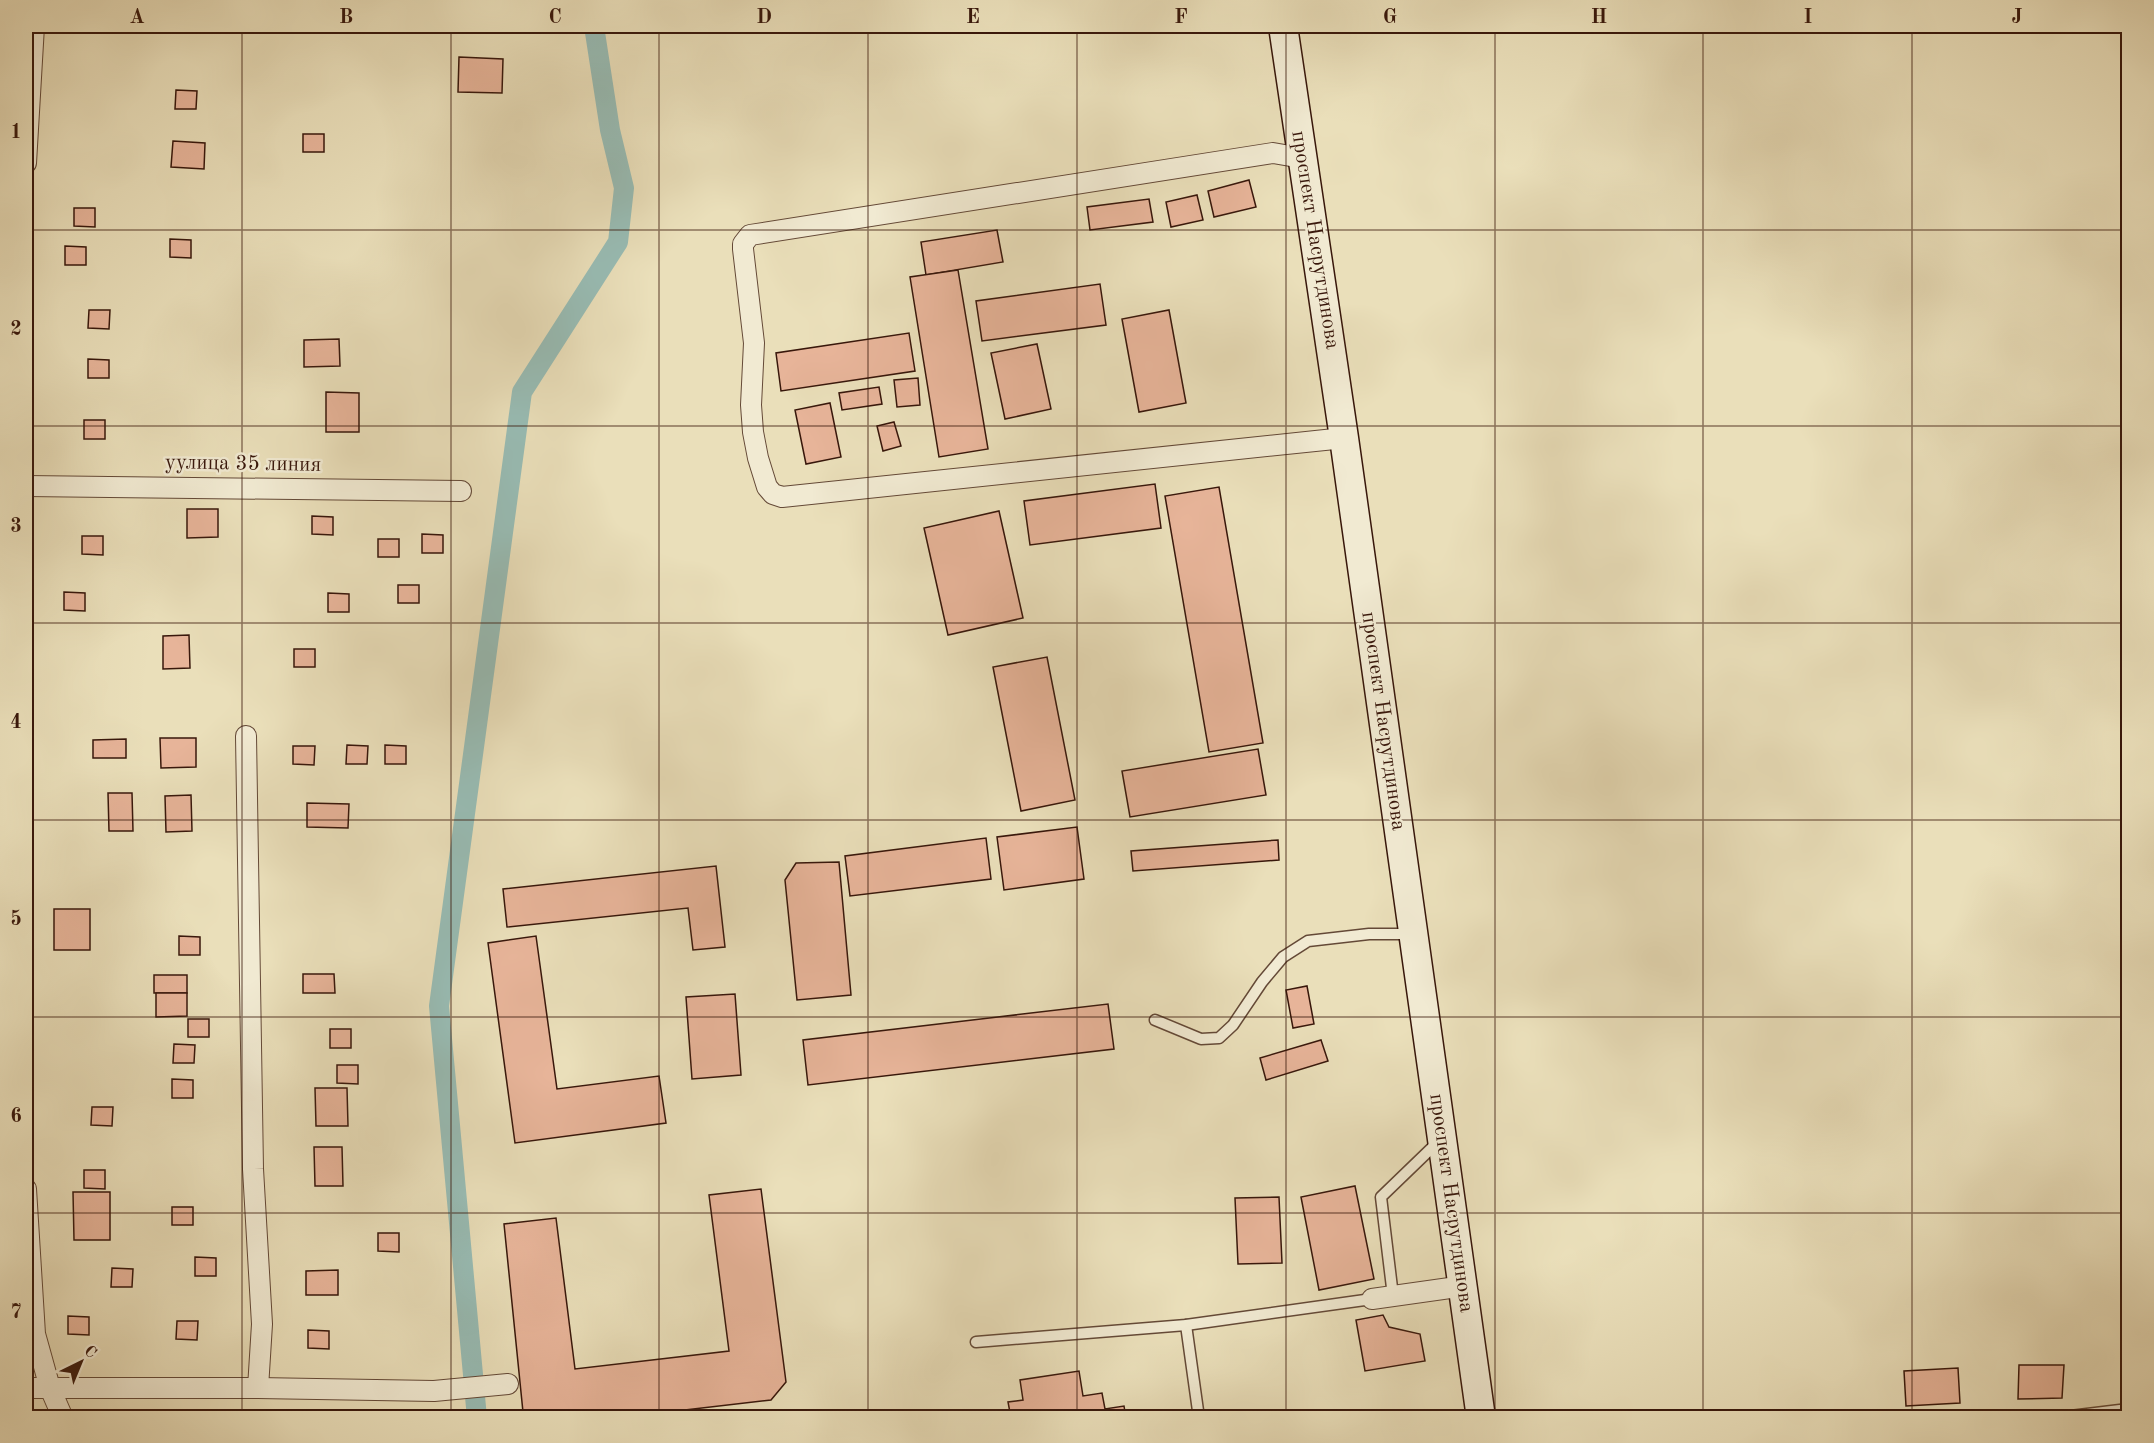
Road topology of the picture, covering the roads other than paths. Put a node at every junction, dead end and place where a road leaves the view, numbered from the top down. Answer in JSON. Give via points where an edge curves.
{"nodes":[{"id":1,"x":34,"y":26,"type":"edge"},
{"id":2,"x":1283,"y":26,"type":"edge"},
{"id":3,"x":1302,"y":158,"type":"junction"},
{"id":4,"x":26,"y":163,"type":"edge"},
{"id":5,"x":1344,"y":438,"type":"junction"},
{"id":6,"x":26,"y":486,"type":"edge"},
{"id":7,"x":461,"y":491,"type":"dead end"},
{"id":8,"x":246,"y":736,"type":"dead end"},
{"id":9,"x":1413,"y":934,"type":"junction"},
{"id":10,"x":1155,"y":1020,"type":"dead end"},
{"id":11,"x":1441,"y":1139,"type":"junction"},
{"id":12,"x":26,"y":1189,"type":"edge"},
{"id":13,"x":1464,"y":1286,"type":"junction"},
{"id":14,"x":1393,"y":1296,"type":"junction"},
{"id":15,"x":1372,"y":1299,"type":"joint"},
{"id":16,"x":1186,"y":1325,"type":"junction"},
{"id":17,"x":976,"y":1342,"type":"dead end"},
{"id":18,"x":508,"y":1384,"type":"dead end"},
{"id":19,"x":26,"y":1388,"type":"edge"},
{"id":20,"x":50,"y":1388,"type":"junction"},
{"id":21,"x":258,"y":1388,"type":"junction"},
{"id":22,"x":2128,"y":1409,"type":"edge"},
{"id":23,"x":63,"y":1418,"type":"edge"},
{"id":24,"x":1199,"y":1418,"type":"edge"},
{"id":25,"x":1481,"y":1418,"type":"edge"},
{"id":26,"x":2054,"y":1418,"type":"edge"}],
"edges":[{"from":1,"to":4,"type":"street"},
{"from":2,"to":3,"type":"main road","name":"проспект Насрутдинова"},
{"from":3,"to":5,"type":"main road","name":"проспект Насрутдинова"},
{"from":3,"to":5,"type":"street","via":[[1273,153],[750,235],[743,249],[754,342],[753,432],[767,487],[782,496]]},
{"from":5,"to":9,"type":"main road","name":"проспект Насрутдинова"},
{"from":6,"to":7,"type":"street","name":"уулица 35 линия"},
{"from":8,"to":21,"type":"street","via":[[253,1169],[262,1324]]},
{"from":9,"to":10,"type":"lane","via":[[1308,941],[1283,957],[1220,1038],[1201,1039]]},
{"from":9,"to":11,"type":"main road","name":"проспект Насрутдинова"},
{"from":11,"to":13,"type":"main road","name":"проспект Насрутдинова"},
{"from":11,"to":14,"type":"lane","via":[[1381,1197]]},
{"from":12,"to":20,"type":"street","via":[[35,1334]]},
{"from":13,"to":14,"type":"street"},
{"from":13,"to":25,"type":"main road","name":"проспект Насрутдинова"},
{"from":14,"to":15,"type":"street"},
{"from":15,"to":16,"type":"lane"},
{"from":16,"to":17,"type":"lane"},
{"from":16,"to":24,"type":"lane"},
{"from":18,"to":21,"type":"street","via":[[434,1391]]},
{"from":19,"to":20,"type":"street"},
{"from":20,"to":21,"type":"street"},
{"from":20,"to":23,"type":"street"},
{"from":22,"to":26,"type":"lane"}]}
